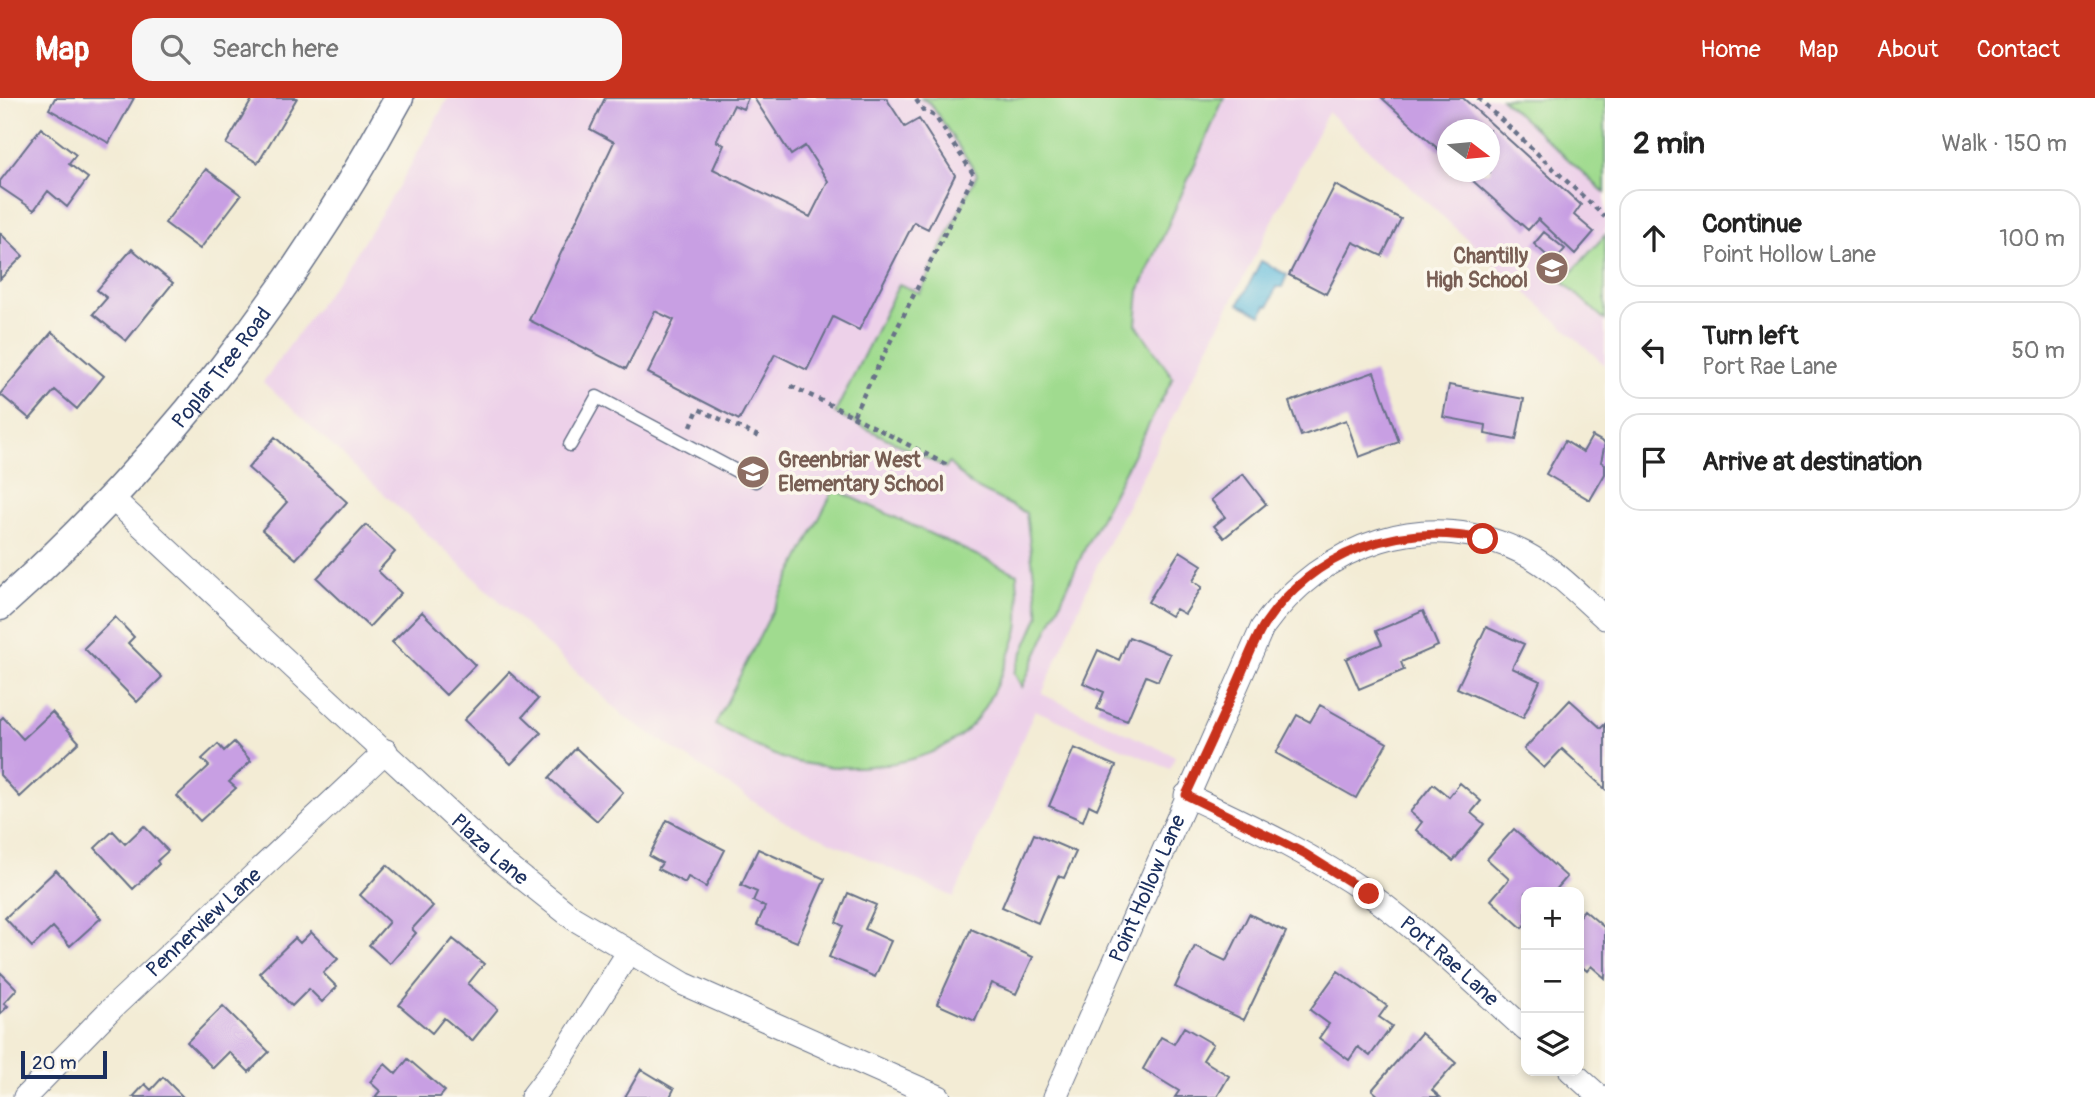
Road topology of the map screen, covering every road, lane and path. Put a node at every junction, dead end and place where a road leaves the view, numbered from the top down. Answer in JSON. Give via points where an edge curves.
{"nodes":[{"id":1,"x":399,"y":98,"type":"edge"},
{"id":2,"x":915,"y":98,"type":"edge"},
{"id":3,"x":1478,"y":98,"type":"edge"},
{"id":4,"x":1605,"y":217,"type":"edge"},
{"id":5,"x":791,"y":386,"type":"dead end"},
{"id":6,"x":853,"y":416,"type":"junction"},
{"id":7,"x":689,"y":432,"type":"dead end"},
{"id":8,"x":760,"y":436,"type":"dead end"},
{"id":9,"x":570,"y":445,"type":"dead end"},
{"id":10,"x":948,"y":466,"type":"dead end"},
{"id":11,"x":755,"y":481,"type":"dead end"},
{"id":12,"x":112,"y":498,"type":"junction"},
{"id":13,"x":0,"y":606,"type":"edge"},
{"id":14,"x":1605,"y":618,"type":"edge"},
{"id":15,"x":386,"y":751,"type":"junction"},
{"id":16,"x":1186,"y":795,"type":"junction"},
{"id":17,"x":628,"y":953,"type":"junction"},
{"id":18,"x":1521,"y":1025,"type":"edge"},
{"id":19,"x":1577,"y":1076,"type":"edge"},
{"id":20,"x":911,"y":1091,"type":"edge"},
{"id":21,"x":25,"y":1097,"type":"edge"},
{"id":22,"x":532,"y":1097,"type":"edge"},
{"id":23,"x":939,"y":1097,"type":"edge"},
{"id":24,"x":1055,"y":1097,"type":"edge"},
{"id":25,"x":1600,"y":1097,"type":"edge"}],
"edges":[{"from":1,"to":12,"type":"street","name":"Poplar Tree Road","via":[[293,274],[231,360]]},
{"from":2,"to":6,"type":"path","via":[[923,110],[935,116],[974,174]]},
{"from":3,"to":4,"type":"path"},
{"from":5,"to":6,"type":"path"},
{"from":6,"to":10,"type":"path"},
{"from":7,"to":8,"type":"path","via":[[698,409]]},
{"from":9,"to":11,"type":"lane","via":[[597,397]]},
{"from":12,"to":13,"type":"street","name":"Poplar Tree Road"},
{"from":12,"to":15,"type":"street","name":"Plaza Lane"},
{"from":14,"to":16,"type":"street","name":"Point Hollow Lane","via":[[1546,566],[1483,539],[1411,534],[1363,545],[1317,569],[1270,617]]},
{"from":15,"to":17,"type":"street","name":"Plaza Lane","via":[[500,860],[573,919]]},
{"from":15,"to":21,"type":"street","name":"Pennerview Lane","via":[[108,1012]]},
{"from":16,"to":18,"type":"street","name":"Port Rae Lane","via":[[1304,853],[1369,894]]},
{"from":16,"to":24,"type":"street","name":"Point Hollow Lane"},
{"from":17,"to":20,"type":"street","name":"Plaza Lane"},
{"from":17,"to":22,"type":"street"},
{"from":19,"to":25,"type":"street"},
{"from":20,"to":23,"type":"street","name":"Plaza Lane"}]}
